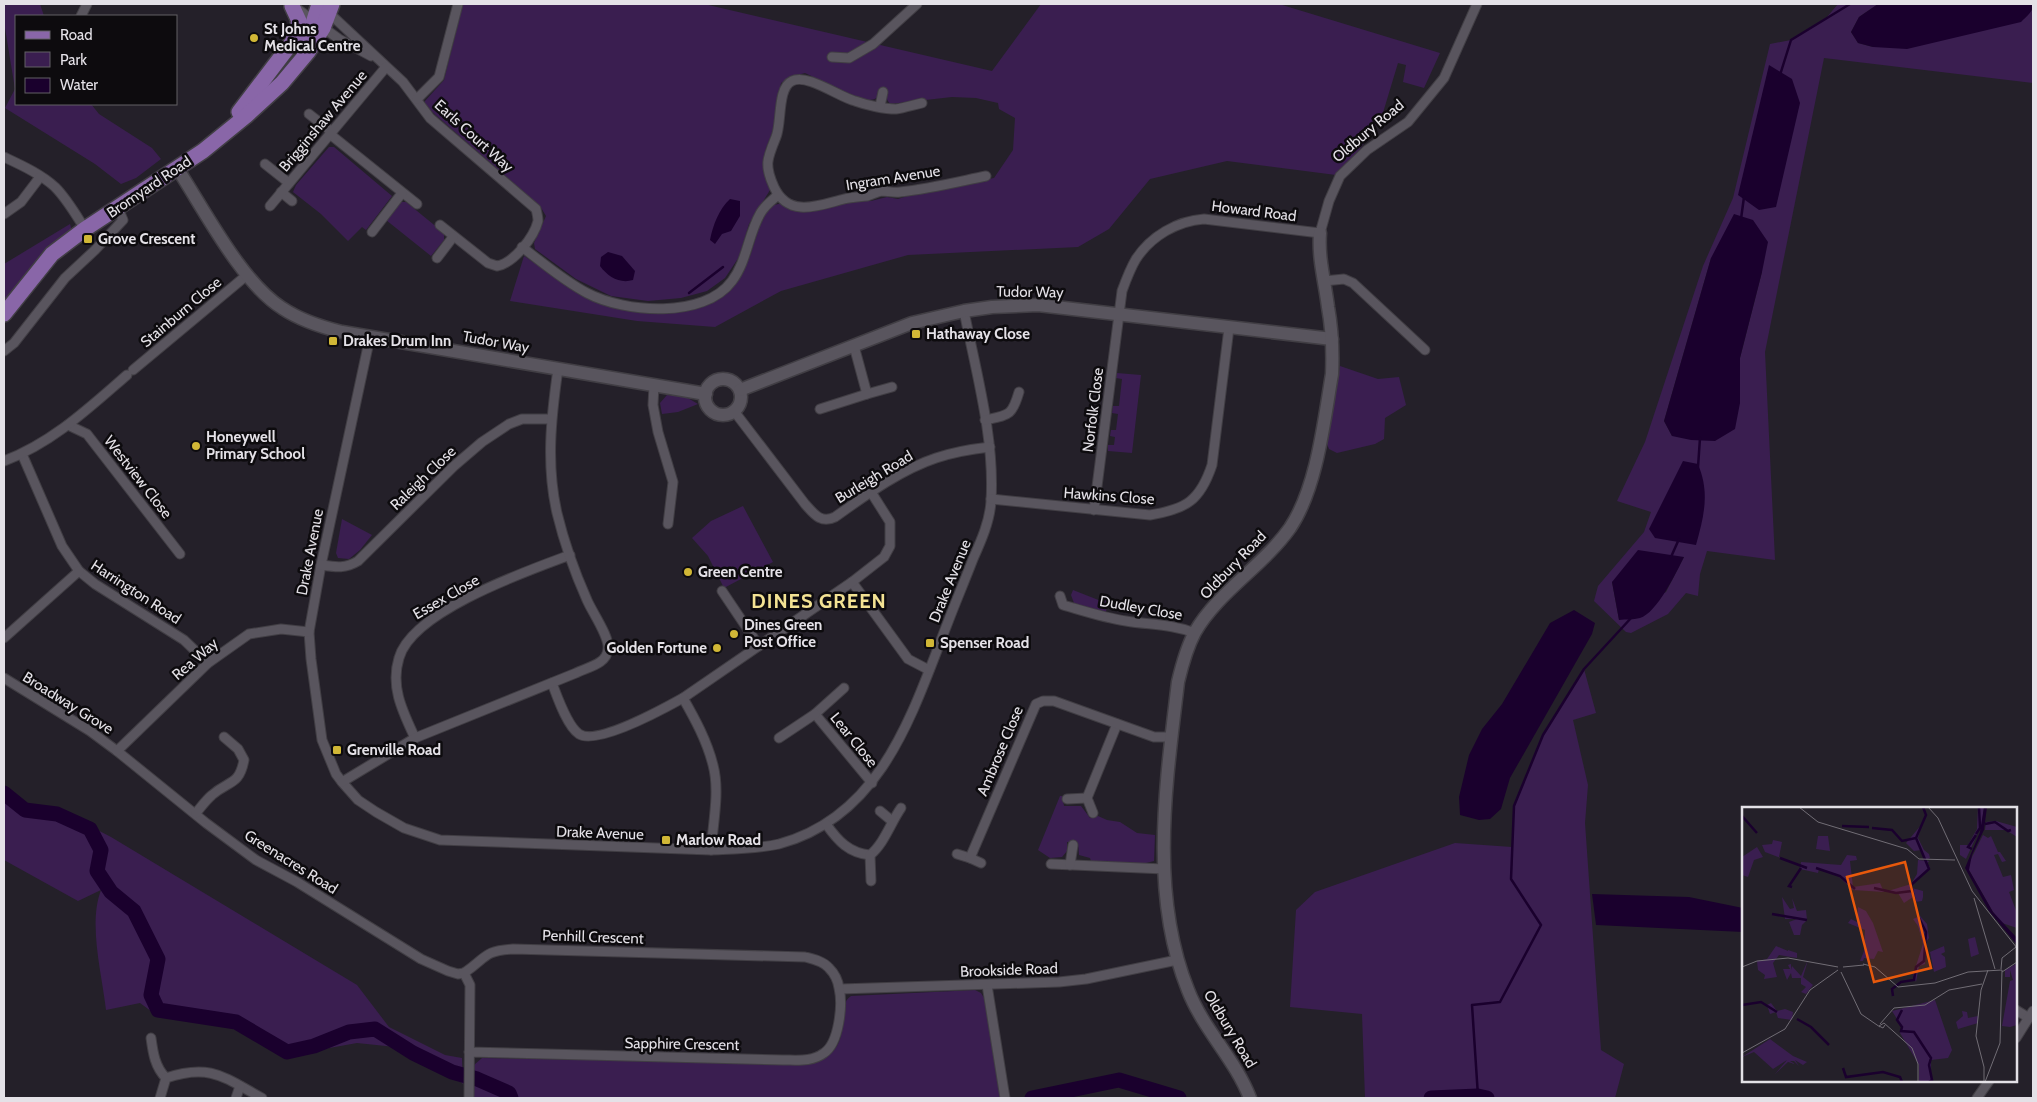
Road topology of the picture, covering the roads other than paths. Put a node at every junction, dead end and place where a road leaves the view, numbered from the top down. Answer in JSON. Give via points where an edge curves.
{"nodes":[{"id":1,"x":458,"y":4,"type":"edge"},
{"id":2,"x":917,"y":4,"type":"edge"},
{"id":3,"x":1477,"y":4,"type":"edge"},
{"id":4,"x":290,"y":5,"type":"edge"},
{"id":5,"x":323,"y":6,"type":"edge"},
{"id":6,"x":318,"y":25,"type":"junction"},
{"id":7,"x":832,"y":57,"type":"dead end"},
{"id":8,"x":376,"y":58,"type":"junction"},
{"id":9,"x":386,"y":67,"type":"junction"},
{"id":10,"x":883,"y":92,"type":"dead end"},
{"id":11,"x":417,"y":99,"type":"junction"},
{"id":12,"x":922,"y":103,"type":"dead end"},
{"id":13,"x":880,"y":106,"type":"junction"},
{"id":14,"x":309,"y":114,"type":"dead end"},
{"id":15,"x":331,"y":133,"type":"junction"},
{"id":16,"x":214,"y":142,"type":"junction"},
{"id":17,"x":4,"y":157,"type":"edge"},
{"id":18,"x":265,"y":164,"type":"dead end"},
{"id":19,"x":177,"y":168,"type":"junction"},
{"id":20,"x":986,"y":176,"type":"dead end"},
{"id":21,"x":40,"y":177,"type":"junction"},
{"id":22,"x":289,"y":183,"type":"junction"},
{"id":23,"x":281,"y":192,"type":"junction"},
{"id":24,"x":402,"y":193,"type":"junction"},
{"id":25,"x":778,"y":195,"type":"junction"},
{"id":26,"x":292,"y":201,"type":"dead end"},
{"id":27,"x":417,"y":204,"type":"dead end"},
{"id":28,"x":270,"y":206,"type":"dead end"},
{"id":29,"x":118,"y":208,"type":"junction"},
{"id":30,"x":4,"y":214,"type":"edge"},
{"id":31,"x":440,"y":225,"type":"dead end"},
{"id":32,"x":85,"y":229,"type":"junction"},
{"id":33,"x":372,"y":232,"type":"dead end"},
{"id":34,"x":1320,"y":233,"type":"junction"},
{"id":35,"x":453,"y":236,"type":"junction"},
{"id":36,"x":522,"y":248,"type":"junction"},
{"id":37,"x":437,"y":258,"type":"dead end"},
{"id":38,"x":247,"y":275,"type":"junction"},
{"id":39,"x":1324,"y":281,"type":"junction"},
{"id":40,"x":964,"y":311,"type":"junction"},
{"id":41,"x":4,"y":314,"type":"edge"},
{"id":42,"x":1119,"y":314,"type":"junction"},
{"id":43,"x":1228,"y":328,"type":"junction"},
{"id":44,"x":370,"y":337,"type":"junction"},
{"id":45,"x":1332,"y":339,"type":"junction"},
{"id":46,"x":854,"y":346,"type":"junction"},
{"id":47,"x":1425,"y":350,"type":"dead end"},
{"id":48,"x":4,"y":351,"type":"edge"},
{"id":49,"x":558,"y":369,"type":"junction"},
{"id":50,"x":654,"y":385,"type":"junction"},
{"id":51,"x":892,"y":387,"type":"dead end"},
{"id":52,"x":740,"y":390,"type":"junction"},
{"id":53,"x":1019,"y":392,"type":"dead end"},
{"id":54,"x":706,"y":394,"type":"junction"},
{"id":55,"x":867,"y":394,"type":"junction"},
{"id":56,"x":820,"y":409,"type":"dead end"},
{"id":57,"x":734,"y":411,"type":"junction"},
{"id":58,"x":551,"y":419,"type":"junction"},
{"id":59,"x":985,"y":420,"type":"junction"},
{"id":60,"x":68,"y":425,"type":"junction"},
{"id":61,"x":990,"y":446,"type":"junction"},
{"id":62,"x":22,"y":454,"type":"junction"},
{"id":63,"x":4,"y":461,"type":"edge"},
{"id":64,"x":871,"y":492,"type":"junction"},
{"id":65,"x":991,"y":499,"type":"junction"},
{"id":66,"x":1094,"y":510,"type":"junction"},
{"id":67,"x":668,"y":524,"type":"dead end"},
{"id":68,"x":180,"y":554,"type":"dead end"},
{"id":69,"x":570,"y":556,"type":"junction"},
{"id":70,"x":321,"y":565,"type":"junction"},
{"id":71,"x":79,"y":571,"type":"junction"},
{"id":72,"x":852,"y":582,"type":"junction"},
{"id":73,"x":722,"y":591,"type":"dead end"},
{"id":74,"x":1060,"y":596,"type":"dead end"},
{"id":75,"x":309,"y":632,"type":"junction"},
{"id":76,"x":1195,"y":633,"type":"junction"},
{"id":77,"x":4,"y":638,"type":"edge"},
{"id":78,"x":759,"y":646,"type":"junction"},
{"id":79,"x":208,"y":663,"type":"junction"},
{"id":80,"x":929,"y":670,"type":"junction"},
{"id":81,"x":4,"y":678,"type":"edge"},
{"id":82,"x":552,"y":682,"type":"junction"},
{"id":83,"x":844,"y":688,"type":"dead end"},
{"id":84,"x":683,"y":698,"type":"junction"},
{"id":85,"x":815,"y":714,"type":"junction"},
{"id":86,"x":1117,"y":724,"type":"junction"},
{"id":87,"x":224,"y":737,"type":"dead end"},
{"id":88,"x":1171,"y":737,"type":"junction"},
{"id":89,"x":415,"y":738,"type":"junction"},
{"id":90,"x":779,"y":738,"type":"dead end"},
{"id":91,"x":117,"y":750,"type":"junction"},
{"id":92,"x":342,"y":782,"type":"junction"},
{"id":93,"x":872,"y":783,"type":"junction"},
{"id":94,"x":1087,"y":798,"type":"junction"},
{"id":95,"x":1067,"y":799,"type":"dead end"},
{"id":96,"x":901,"y":808,"type":"dead end"},
{"id":97,"x":880,"y":810,"type":"dead end"},
{"id":98,"x":196,"y":813,"type":"junction"},
{"id":99,"x":1093,"y":813,"type":"dead end"},
{"id":100,"x":892,"y":820,"type":"junction"},
{"id":101,"x":826,"y":824,"type":"junction"},
{"id":102,"x":1072,"y":845,"type":"dead end"},
{"id":103,"x":711,"y":850,"type":"junction"},
{"id":104,"x":957,"y":854,"type":"dead end"},
{"id":105,"x":870,"y":855,"type":"junction"},
{"id":106,"x":970,"y":858,"type":"junction"},
{"id":107,"x":981,"y":863,"type":"dead end"},
{"id":108,"x":1051,"y":864,"type":"dead end"},
{"id":109,"x":1070,"y":864,"type":"junction"},
{"id":110,"x":1164,"y":869,"type":"junction"},
{"id":111,"x":871,"y":881,"type":"dead end"},
{"id":112,"x":1177,"y":960,"type":"junction"},
{"id":113,"x":464,"y":974,"type":"junction"},
{"id":114,"x":987,"y":985,"type":"junction"},
{"id":115,"x":840,"y":989,"type":"junction"},
{"id":116,"x":2017,"y":1010,"type":"edge"},
{"id":117,"x":2031,"y":1015,"type":"edge"},
{"id":118,"x":2017,"y":1036,"type":"edge"},
{"id":119,"x":151,"y":1038,"type":"dead end"},
{"id":120,"x":469,"y":1052,"type":"junction"},
{"id":121,"x":166,"y":1078,"type":"junction"},
{"id":122,"x":1987,"y":1082,"type":"edge"},
{"id":123,"x":240,"y":1086,"type":"junction"},
{"id":124,"x":1249,"y":1095,"type":"edge"},
{"id":125,"x":160,"y":1098,"type":"edge"},
{"id":126,"x":236,"y":1098,"type":"edge"},
{"id":127,"x":262,"y":1098,"type":"edge"},
{"id":128,"x":469,"y":1098,"type":"edge"},
{"id":129,"x":1005,"y":1098,"type":"edge"},
{"id":130,"x":1977,"y":1098,"type":"edge"}],
"edges":[{"from":1,"to":11,"type":"street","via":[[439,77]]},
{"from":2,"to":7,"type":"street","via":[[873,44],[849,58]]},
{"from":3,"to":34,"type":"street","name":"Oldbury Road","via":[[1444,78],[1408,122],[1367,150],[1340,176]]},
{"from":4,"to":6,"type":"street","name":"Earls Court Way"},
{"from":4,"to":16,"type":"main road","via":[[298,21],[293,41]]},
{"from":5,"to":6,"type":"main road","name":"Bromyard Road"},
{"from":5,"to":8,"type":"street","name":"Earls Court Way"},
{"from":6,"to":8,"type":"street","name":"Earls Court Way"},
{"from":6,"to":16,"type":"main road","name":"Bromyard Road","via":[[308,52],[282,84]]},
{"from":8,"to":9,"type":"street","name":"Earls Court Way"},
{"from":9,"to":11,"type":"street","name":"Earls Court Way"},
{"from":9,"to":15,"type":"street","name":"Brigginshaw Avenue"},
{"from":10,"to":13,"type":"street"},
{"from":11,"to":36,"type":"street","name":"Earls Court Way","via":[[430,118],[536,209],[538,219],[534,231]]},
{"from":12,"to":13,"type":"street","via":[[896,109]]},
{"from":13,"to":25,"type":"street","via":[[856,102],[814,82],[792,80],[784,87],[780,123],[768,154],[770,179]]},
{"from":14,"to":15,"type":"street"},
{"from":15,"to":22,"type":"street","name":"Brigginshaw Avenue"},
{"from":15,"to":24,"type":"street"},
{"from":16,"to":19,"type":"main road","name":"Bromyard Road"},
{"from":17,"to":21,"type":"street"},
{"from":18,"to":22,"type":"street"},
{"from":19,"to":29,"type":"main road","name":"Bromyard Road"},
{"from":19,"to":38,"type":"street","name":"Tudor Way"},
{"from":20,"to":25,"type":"street","name":"Ingram Avenue","via":[[898,192],[881,191],[815,208],[788,203]]},
{"from":21,"to":30,"type":"street","via":[[21,202]]},
{"from":21,"to":32,"type":"street","via":[[64,197]]},
{"from":22,"to":23,"type":"street","name":"Brigginshaw Avenue"},
{"from":23,"to":26,"type":"street","name":"Brigginshaw Avenue"},
{"from":23,"to":28,"type":"street","name":"Brigginshaw Avenue"},
{"from":24,"to":27,"type":"street"},
{"from":24,"to":33,"type":"street"},
{"from":25,"to":36,"type":"street","via":[[759,215],[732,282],[718,295],[701,303],[660,308],[611,301],[588,293]]},
{"from":29,"to":32,"type":"main road","name":"Bromyard Road"},
{"from":29,"to":48,"type":"street","via":[[123,220],[65,278],[14,343]]},
{"from":31,"to":35,"type":"street"},
{"from":32,"to":41,"type":"main road","name":"Bromyard Road","via":[[52,254]]},
{"from":34,"to":39,"type":"street","name":"Oldbury Road"},
{"from":34,"to":42,"type":"street","name":"Howard Road","via":[[1204,219],[1170,227],[1137,257],[1122,291]]},
{"from":35,"to":36,"type":"street","via":[[488,263],[497,266],[508,262]]},
{"from":35,"to":37,"type":"street"},
{"from":38,"to":44,"type":"street","name":"Tudor Way","via":[[281,308],[316,325]]},
{"from":38,"to":60,"type":"street","name":"Stainburn Close"},
{"from":39,"to":45,"type":"street","name":"Oldbury Road"},
{"from":39,"to":47,"type":"street","via":[[1344,279],[1353,283]]},
{"from":40,"to":42,"type":"street","name":"Tudor Way","via":[[1038,305]]},
{"from":40,"to":46,"type":"street","name":"Tudor Way","via":[[912,323]]},
{"from":40,"to":59,"type":"street","name":"Drake Avenue"},
{"from":42,"to":43,"type":"street","name":"Tudor Way"},
{"from":42,"to":66,"type":"street","name":"Norfolk Close"},
{"from":43,"to":45,"type":"street","name":"Tudor Way"},
{"from":43,"to":66,"type":"street","name":"Hawkins Close","via":[[1212,465],[1205,485],[1186,504],[1168,512],[1150,515]]},
{"from":44,"to":49,"type":"street","name":"Tudor Way"},
{"from":44,"to":70,"type":"street","name":"Drake Avenue"},
{"from":45,"to":76,"type":"street","name":"Oldbury Road","via":[[1332,374],[1309,490],[1291,526],[1269,554],[1215,606]]},
{"from":46,"to":52,"type":"street","name":"Tudor Way"},
{"from":46,"to":55,"type":"street"},
{"from":49,"to":50,"type":"street","name":"Tudor Way"},
{"from":49,"to":58,"type":"street"},
{"from":50,"to":54,"type":"street","name":"Tudor Way"},
{"from":50,"to":67,"type":"street","via":[[653,405],[658,432],[673,482]]},
{"from":51,"to":55,"type":"street"},
{"from":52,"to":54,"type":"street","via":[[726,379],[717,380],[709,386]]},
{"from":52,"to":57,"type":"street","via":[[742,398]]},
{"from":53,"to":59,"type":"street","via":[[1014,409],[1004,416]]},
{"from":54,"to":57,"type":"street","via":[[706,403],[711,410],[718,414]]},
{"from":55,"to":56,"type":"street"},
{"from":57,"to":64,"type":"street","name":"Burleigh Road","via":[[816,516],[830,520]]},
{"from":58,"to":69,"type":"street","via":[[552,485]]},
{"from":58,"to":70,"type":"street","name":"Raleigh Close","via":[[522,419],[509,424],[454,466],[358,561],[342,568]]},
{"from":59,"to":61,"type":"street","name":"Drake Avenue"},
{"from":60,"to":62,"type":"street","name":"Stainburn Close"},
{"from":60,"to":68,"type":"street","name":"Westview Close","via":[[87,434]]},
{"from":61,"to":64,"type":"street","name":"Burleigh Road","via":[[936,458]]},
{"from":61,"to":65,"type":"street","name":"Drake Avenue"},
{"from":62,"to":63,"type":"street","name":"Stainburn Close"},
{"from":62,"to":71,"type":"street","name":"Harrington Road","via":[[62,546]]},
{"from":64,"to":72,"type":"street","via":[[890,522],[890,546],[884,557]]},
{"from":65,"to":66,"type":"street","name":"Hawkins Close"},
{"from":65,"to":80,"type":"street","name":"Drake Avenue","via":[[984,533]]},
{"from":69,"to":82,"type":"street","via":[[608,648],[602,662]]},
{"from":69,"to":89,"type":"street","name":"Essex Close","via":[[497,584],[414,632],[399,657],[396,688]]},
{"from":70,"to":75,"type":"street","name":"Drake Avenue"},
{"from":71,"to":77,"type":"street"},
{"from":71,"to":79,"type":"street","name":"Harrington Road","via":[[94,584],[184,640]]},
{"from":72,"to":78,"type":"street"},
{"from":72,"to":80,"type":"street","via":[[908,659]]},
{"from":73,"to":78,"type":"street"},
{"from":74,"to":76,"type":"street","name":"Dudley Close","via":[[1063,605],[1098,615],[1179,627]]},
{"from":75,"to":79,"type":"street","name":"Rea Way","via":[[281,629],[249,634]]},
{"from":75,"to":92,"type":"street","name":"Drake Avenue","via":[[322,740]]},
{"from":76,"to":88,"type":"street","name":"Oldbury Road","via":[[1178,682]]},
{"from":78,"to":84,"type":"street"},
{"from":79,"to":91,"type":"street","name":"Rea Way"},
{"from":80,"to":93,"type":"street","name":"Drake Avenue","via":[[891,756]]},
{"from":81,"to":91,"type":"street","name":"Broadway Grove"},
{"from":82,"to":84,"type":"street","via":[[574,730],[586,737],[622,728]]},
{"from":82,"to":89,"type":"street"},
{"from":83,"to":85,"type":"street","name":"Lear Close"},
{"from":84,"to":103,"type":"street","via":[[696,720],[714,765]]},
{"from":85,"to":90,"type":"street","name":"Lear Close"},
{"from":85,"to":93,"type":"street","name":"Lear Close"},
{"from":86,"to":88,"type":"street","name":"Ambrose Close","via":[[1154,737]]},
{"from":86,"to":94,"type":"street"},
{"from":86,"to":106,"type":"street","name":"Ambrose Close","via":[[1054,701],[1036,704]]},
{"from":87,"to":98,"type":"street","via":[[244,760],[241,772],[234,781],[213,794]]},
{"from":88,"to":110,"type":"street","name":"Oldbury Road","via":[[1165,802]]},
{"from":89,"to":92,"type":"street"},
{"from":91,"to":98,"type":"street","name":"Greenacres Road"},
{"from":92,"to":103,"type":"street","name":"Drake Avenue","via":[[358,800],[376,812],[404,828],[440,840]]},
{"from":93,"to":101,"type":"street","name":"Drake Avenue","via":[[855,802]]},
{"from":94,"to":95,"type":"street"},
{"from":94,"to":99,"type":"street"},
{"from":96,"to":100,"type":"street"},
{"from":97,"to":100,"type":"street"},
{"from":98,"to":113,"type":"street","name":"Greenacres Road","via":[[256,860],[421,958],[448,972]]},
{"from":100,"to":105,"type":"street"},
{"from":101,"to":103,"type":"street","name":"Drake Avenue","via":[[779,844]]},
{"from":101,"to":105,"type":"street","via":[[850,851]]},
{"from":102,"to":109,"type":"street"},
{"from":104,"to":106,"type":"street"},
{"from":105,"to":111,"type":"street"},
{"from":106,"to":107,"type":"street"},
{"from":108,"to":109,"type":"street"},
{"from":109,"to":110,"type":"street"},
{"from":110,"to":112,"type":"street","name":"Oldbury Road"},
{"from":112,"to":114,"type":"street","name":"Brookside Road","via":[[1068,981]]},
{"from":112,"to":124,"type":"street","name":"Oldbury Road","via":[[1198,1013]]},
{"from":113,"to":115,"type":"street","name":"Penhill Crescent","via":[[484,956],[496,950],[513,948],[798,957],[815,959],[828,966]]},
{"from":113,"to":120,"type":"street","via":[[470,985]]},
{"from":114,"to":115,"type":"street","name":"Brookside Road"},
{"from":114,"to":129,"type":"street"},
{"from":115,"to":120,"type":"street","name":"Sapphire Crescent","via":[[835,1040],[826,1052],[815,1059]]},
{"from":116,"to":117,"type":"street"},
{"from":117,"to":118,"type":"street"},
{"from":119,"to":121,"type":"street","via":[[153,1056]]},
{"from":120,"to":128,"type":"street"},
{"from":121,"to":123,"type":"street","via":[[183,1073],[208,1072],[227,1077]]},
{"from":121,"to":125,"type":"street"},
{"from":122,"to":130,"type":"street"},
{"from":123,"to":126,"type":"street"},
{"from":123,"to":127,"type":"street"}]}
